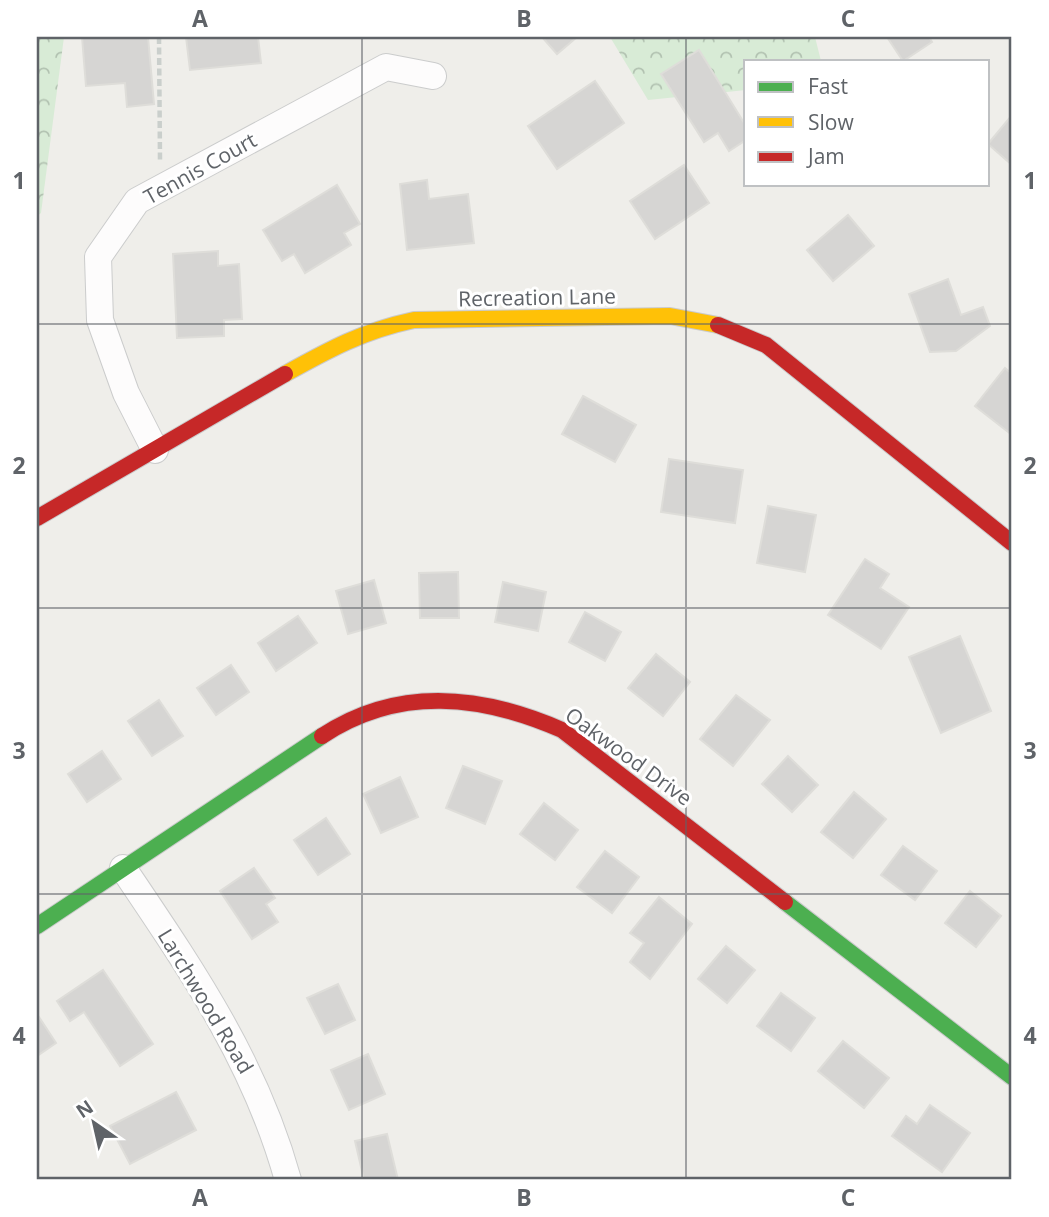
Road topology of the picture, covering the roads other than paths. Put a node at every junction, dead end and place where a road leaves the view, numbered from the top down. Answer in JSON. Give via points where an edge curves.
{"nodes":[{"id":1,"x":433,"y":76,"type":"dead end"},
{"id":2,"x":155,"y":450,"type":"junction"},
{"id":3,"x":37,"y":518,"type":"edge"},
{"id":4,"x":1012,"y":543,"type":"edge"},
{"id":5,"x":123,"y":868,"type":"junction"},
{"id":6,"x":37,"y":926,"type":"edge"},
{"id":7,"x":1012,"y":1077,"type":"edge"},
{"id":8,"x":288,"y":1180,"type":"edge"}],
"edges":[{"from":1,"to":2,"type":"street","name":"Tennis Court","via":[[386,67],[137,201],[98,257],[100,320],[126,393]]},
{"from":2,"to":3,"type":"street","name":"Recreation Lane"},
{"from":2,"to":4,"type":"street","name":"Recreation Lane","via":[[345,340],[377,328],[414,320],[702,319],[734,328],[766,345]]},
{"from":5,"to":6,"type":"street","name":"Oakwood Drive"},
{"from":5,"to":7,"type":"street","name":"Oakwood Drive","via":[[342,723],[414,700],[490,703],[527,713],[562,730]]},
{"from":5,"to":8,"type":"street","name":"Larchwood Road","via":[[222,1019],[252,1076]]}]}
